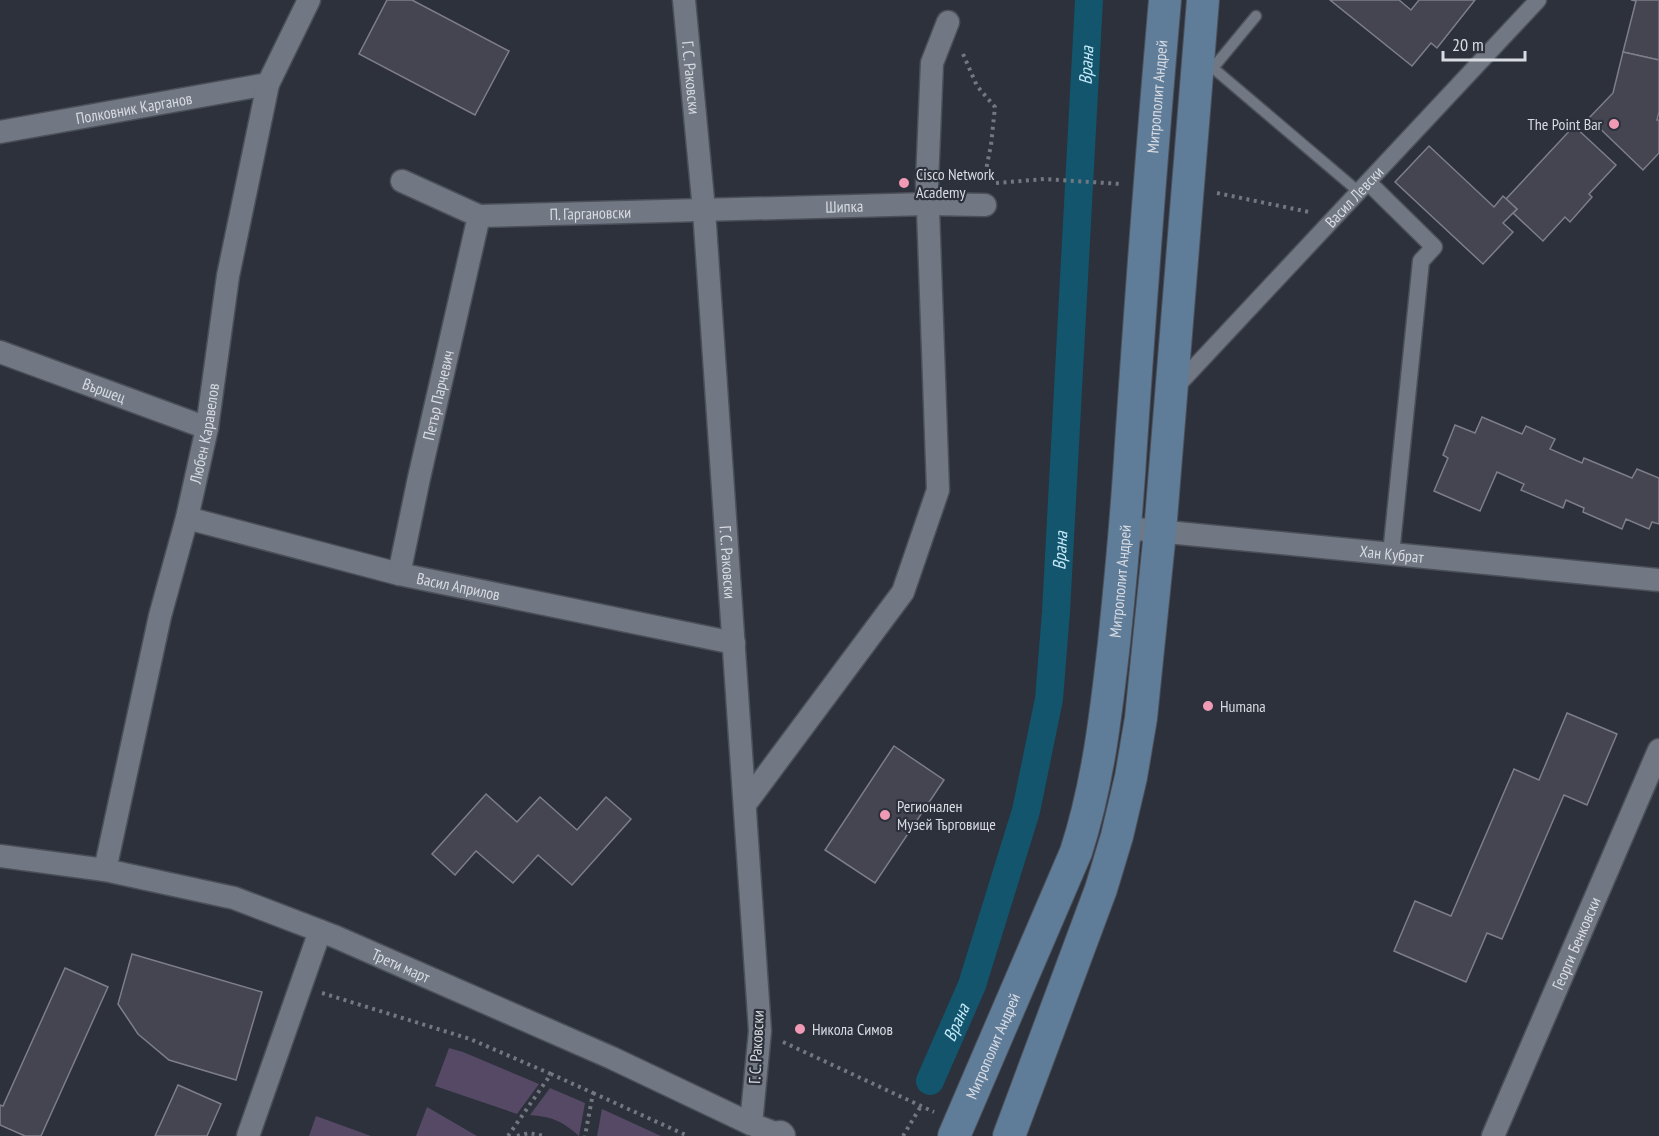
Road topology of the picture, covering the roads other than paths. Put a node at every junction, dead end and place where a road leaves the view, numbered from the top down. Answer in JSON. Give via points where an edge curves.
{"nodes":[{"id":1,"x":309,"y":0,"type":"edge"},
{"id":2,"x":684,"y":0,"type":"edge"},
{"id":3,"x":1166,"y":0,"type":"edge"},
{"id":4,"x":1203,"y":0,"type":"edge"},
{"id":5,"x":1538,"y":0,"type":"edge"},
{"id":6,"x":1256,"y":16,"type":"dead end"},
{"id":7,"x":948,"y":22,"type":"road end"},
{"id":8,"x":1205,"y":66,"type":"junction"},
{"id":9,"x":268,"y":84,"type":"junction"},
{"id":10,"x":0,"y":132,"type":"edge"},
{"id":11,"x":402,"y":181,"type":"dead end"},
{"id":12,"x":1363,"y":187,"type":"junction"},
{"id":13,"x":927,"y":204,"type":"junction"},
{"id":14,"x":985,"y":205,"type":"road end"},
{"id":15,"x":704,"y":210,"type":"junction"},
{"id":16,"x":479,"y":216,"type":"junction"},
{"id":17,"x":0,"y":352,"type":"edge"},
{"id":18,"x":1170,"y":393,"type":"junction"},
{"id":19,"x":207,"y":428,"type":"junction"},
{"id":20,"x":188,"y":518,"type":"junction"},
{"id":21,"x":1126,"y":528,"type":"junction"},
{"id":22,"x":1160,"y":532,"type":"junction"},
{"id":23,"x":1391,"y":554,"type":"junction"},
{"id":24,"x":399,"y":574,"type":"junction"},
{"id":25,"x":1659,"y":580,"type":"edge"},
{"id":26,"x":734,"y":643,"type":"junction"},
{"id":27,"x":1659,"y":750,"type":"edge"},
{"id":28,"x":746,"y":803,"type":"junction"},
{"id":29,"x":0,"y":856,"type":"edge"},
{"id":30,"x":105,"y":870,"type":"junction"},
{"id":31,"x":320,"y":931,"type":"junction"},
{"id":32,"x":751,"y":1124,"type":"junction"},
{"id":33,"x":1015,"y":1129,"type":"edge"},
{"id":34,"x":956,"y":1130,"type":"edge"},
{"id":35,"x":248,"y":1136,"type":"edge"},
{"id":36,"x":781,"y":1136,"type":"edge"},
{"id":37,"x":1493,"y":1136,"type":"edge"}],
"edges":[{"from":1,"to":9,"type":"street","name":"Любен Каравелов"},
{"from":2,"to":15,"type":"street","name":"Г. С. Раковски"},
{"from":3,"to":21,"type":"main road","name":"Митрополит Андрей","via":[[1148,186]]},
{"from":4,"to":8,"type":"main road"},
{"from":5,"to":12,"type":"street","name":"Васил Левски"},
{"from":6,"to":8,"type":"lane"},
{"from":7,"to":13,"type":"street","via":[[932,63]]},
{"from":8,"to":12,"type":"lane"},
{"from":8,"to":18,"type":"main road","via":[[1186,188]]},
{"from":9,"to":10,"type":"street","name":"Полковник Карганов"},
{"from":9,"to":19,"type":"street","name":"Любен Каравелов","via":[[228,276]]},
{"from":11,"to":16,"type":"street"},
{"from":12,"to":18,"type":"street","name":"Васил Левски"},
{"from":12,"to":23,"type":"street","via":[[1434,247],[1421,261]]},
{"from":13,"to":14,"type":"street","name":"Шипка"},
{"from":13,"to":15,"type":"street","name":"Шипка"},
{"from":13,"to":28,"type":"street","via":[[938,490],[903,592]]},
{"from":15,"to":16,"type":"street","name":"П. Гаргановски"},
{"from":15,"to":26,"type":"street","name":"Г. С. Раковски"},
{"from":16,"to":24,"type":"street","name":"Петър Парчевич"},
{"from":17,"to":19,"type":"street","name":"Вършец"},
{"from":18,"to":22,"type":"main road"},
{"from":19,"to":20,"type":"street","name":"Любен Каравелов"},
{"from":20,"to":24,"type":"street","name":"Васил Априлов"},
{"from":20,"to":30,"type":"street","name":"Любен Каравелов","via":[[160,616]]},
{"from":21,"to":22,"type":"street","name":"Хан Кубрат"},
{"from":21,"to":34,"type":"main road","name":"Митрополит Андрей","via":[[1104,731],[1089,812],[1067,874]]},
{"from":22,"to":23,"type":"street","name":"Хан Кубрат"},
{"from":22,"to":33,"type":"main road","via":[[1141,718],[1117,836]]},
{"from":23,"to":25,"type":"street","name":"Хан Кубрат"},
{"from":24,"to":26,"type":"street","name":"Васил Априлов"},
{"from":26,"to":28,"type":"street","name":"Г. С. Раковски"},
{"from":27,"to":37,"type":"street","name":"Георги Бенковски"},
{"from":28,"to":32,"type":"street","name":"Г. С. Раковски","via":[[760,1031]]},
{"from":29,"to":30,"type":"street","name":"Трети март"},
{"from":30,"to":31,"type":"street","name":"Трети март","via":[[234,898]]},
{"from":31,"to":32,"type":"street","name":"Трети март","via":[[612,1058]]},
{"from":31,"to":35,"type":"street"},
{"from":32,"to":36,"type":"street","name":"Трети март"}]}
